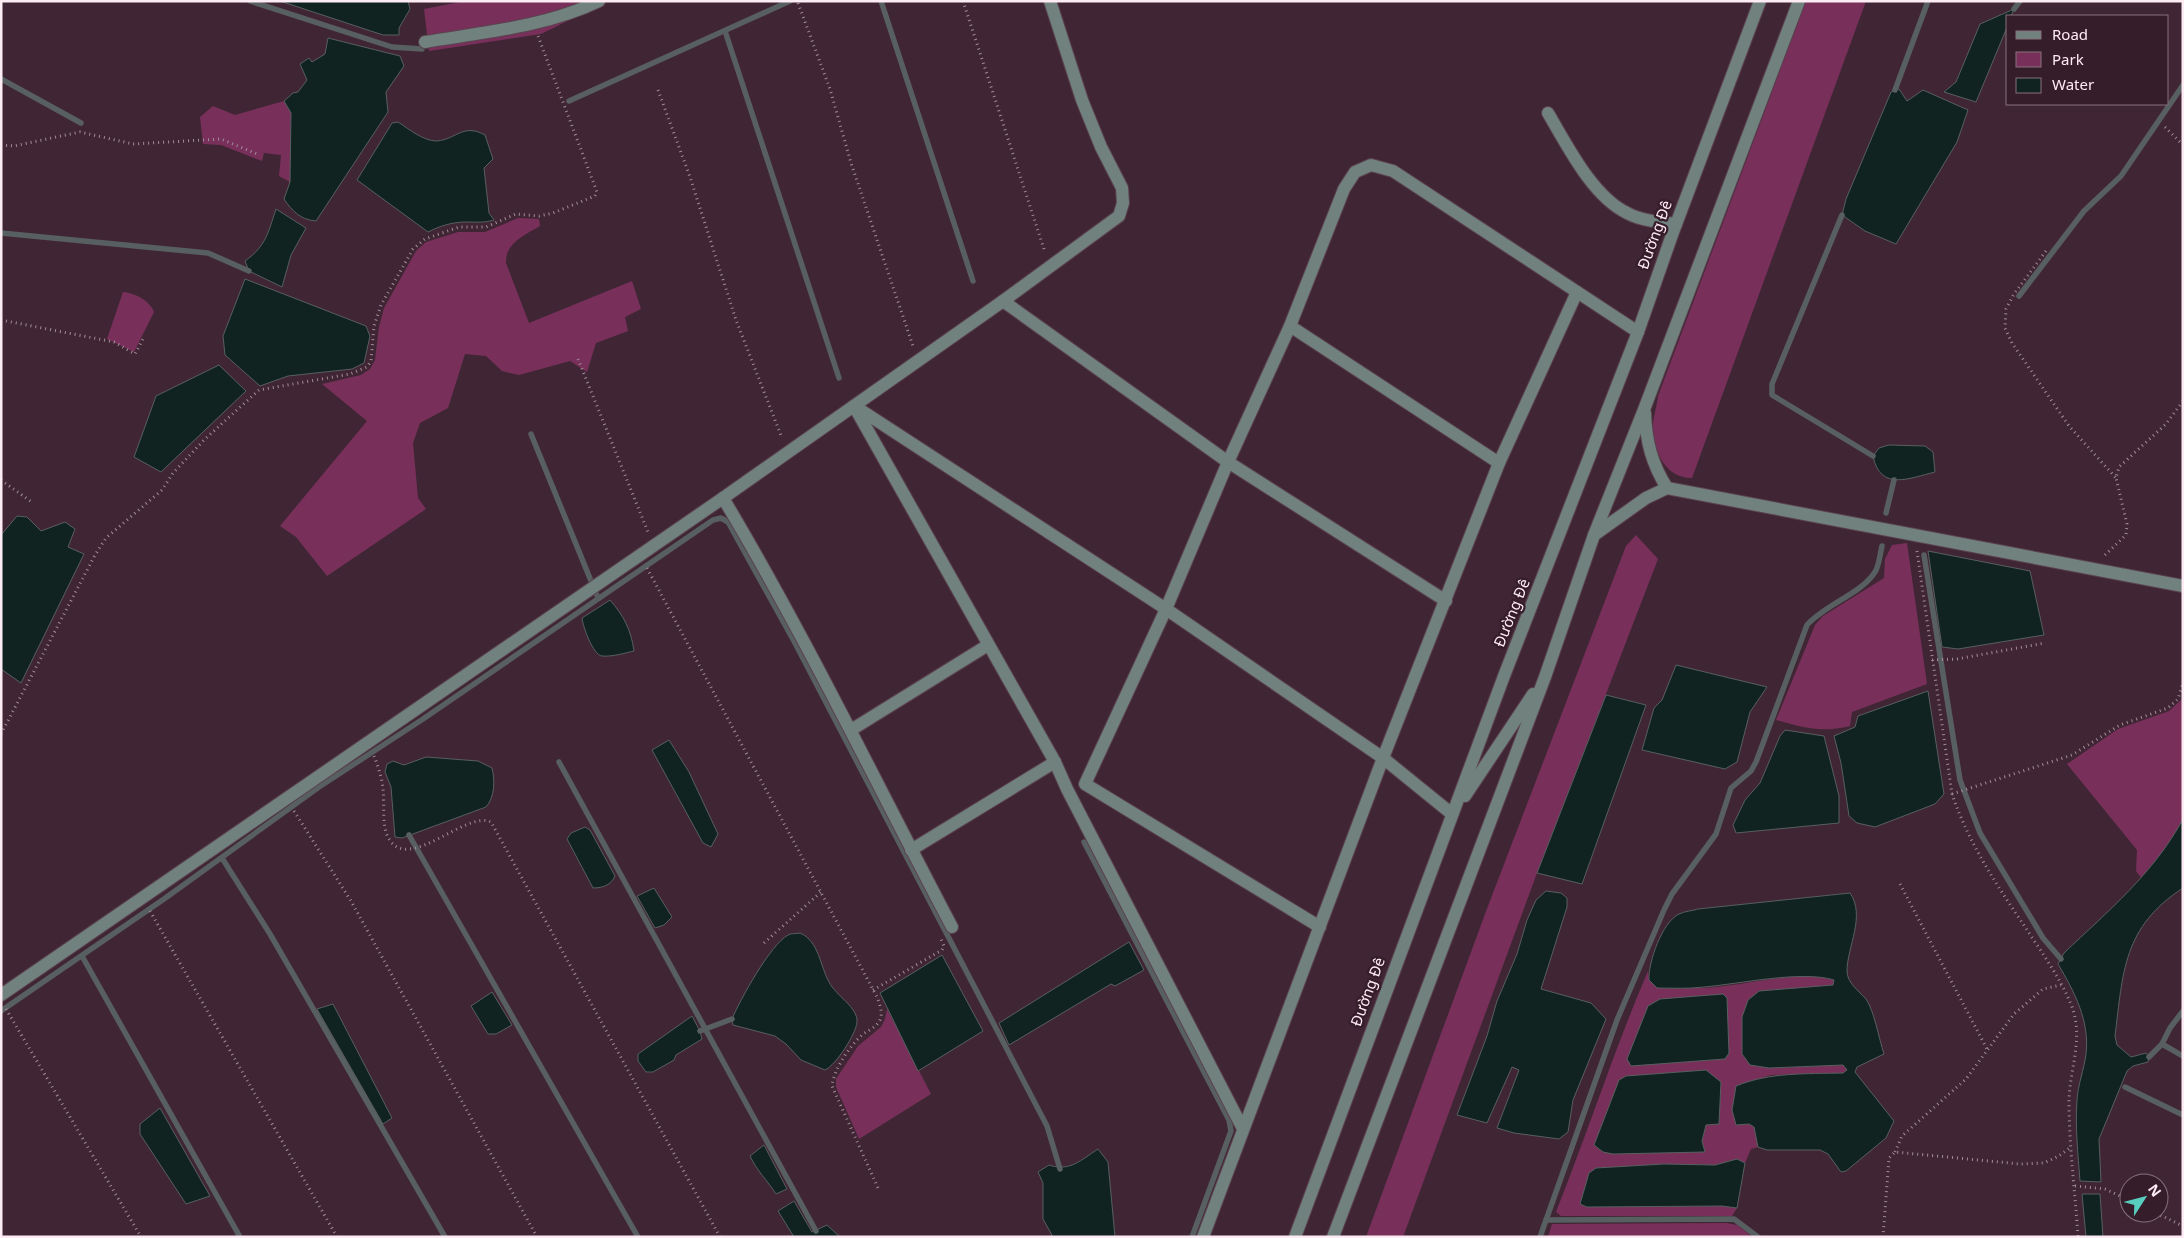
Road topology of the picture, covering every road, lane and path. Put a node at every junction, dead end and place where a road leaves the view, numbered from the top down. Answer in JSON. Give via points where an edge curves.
{"nodes":[{"id":1,"x":599,"y":1,"type":"edge"},
{"id":2,"x":963,"y":1,"type":"edge"},
{"id":3,"x":1050,"y":1,"type":"edge"},
{"id":4,"x":1760,"y":1,"type":"edge"},
{"id":5,"x":1798,"y":1,"type":"edge"},
{"id":6,"x":798,"y":3,"type":"dead end"},
{"id":7,"x":534,"y":24,"type":"junction"},
{"id":8,"x":425,"y":42,"type":"dead end"},
{"id":9,"x":658,"y":90,"type":"dead end"},
{"id":10,"x":1548,"y":113,"type":"dead end"},
{"id":11,"x":2165,"y":127,"type":"dead end"},
{"id":12,"x":1,"y":145,"type":"edge"},
{"id":13,"x":2183,"y":145,"type":"edge"},
{"id":14,"x":257,"y":154,"type":"dead end"},
{"id":15,"x":1676,"y":224,"type":"junction"},
{"id":16,"x":2046,"y":251,"type":"dead end"},
{"id":17,"x":1052,"y":265,"type":"junction"},
{"id":18,"x":1577,"y":292,"type":"junction"},
{"id":19,"x":1003,"y":301,"type":"junction"},
{"id":20,"x":1,"y":320,"type":"edge"},
{"id":21,"x":1290,"y":326,"type":"junction"},
{"id":22,"x":1638,"y":332,"type":"junction"},
{"id":23,"x":144,"y":337,"type":"dead end"},
{"id":24,"x":578,"y":359,"type":"dead end"},
{"id":25,"x":918,"y":361,"type":"junction"},
{"id":26,"x":2183,"y":401,"type":"edge"},
{"id":27,"x":854,"y":406,"type":"junction"},
{"id":28,"x":1645,"y":407,"type":"junction"},
{"id":29,"x":787,"y":453,"type":"junction"},
{"id":30,"x":1228,"y":462,"type":"junction"},
{"id":31,"x":1499,"y":463,"type":"junction"},
{"id":32,"x":2116,"y":478,"type":"junction"},
{"id":33,"x":1,"y":480,"type":"edge"},
{"id":34,"x":1667,"y":488,"type":"junction"},
{"id":35,"x":723,"y":498,"type":"junction"},
{"id":36,"x":33,"y":503,"type":"dead end"},
{"id":37,"x":1594,"y":535,"type":"junction"},
{"id":38,"x":1915,"y":536,"type":"junction"},
{"id":39,"x":654,"y":545,"type":"junction"},
{"id":40,"x":639,"y":555,"type":"junction"},
{"id":41,"x":2088,"y":568,"type":"junction"},
{"id":42,"x":2183,"y":586,"type":"edge"},
{"id":43,"x":1446,"y":601,"type":"junction"},
{"id":44,"x":1166,"y":609,"type":"junction"},
{"id":45,"x":2045,"y":643,"type":"dead end"},
{"id":46,"x":988,"y":645,"type":"junction"},
{"id":47,"x":1932,"y":660,"type":"junction"},
{"id":48,"x":1544,"y":677,"type":"junction"},
{"id":49,"x":2183,"y":683,"type":"edge"},
{"id":50,"x":852,"y":730,"type":"junction"},
{"id":51,"x":1,"y":734,"type":"edge"},
{"id":52,"x":368,"y":741,"type":"junction"},
{"id":53,"x":1383,"y":758,"type":"junction"},
{"id":54,"x":1055,"y":762,"type":"junction"},
{"id":55,"x":1085,"y":784,"type":"junction"},
{"id":56,"x":1067,"y":789,"type":"junction"},
{"id":57,"x":1952,"y":794,"type":"junction"},
{"id":58,"x":286,"y":798,"type":"junction"},
{"id":59,"x":1452,"y":814,"type":"junction"},
{"id":60,"x":911,"y":850,"type":"junction"},
{"id":61,"x":1900,"y":884,"type":"dead end"},
{"id":62,"x":821,"y":892,"type":"junction"},
{"id":63,"x":142,"y":898,"type":"junction"},
{"id":64,"x":952,"y":927,"type":"dead end"},
{"id":65,"x":1320,"y":927,"type":"junction"},
{"id":66,"x":938,"y":934,"type":"dead end"},
{"id":67,"x":764,"y":943,"type":"dead end"},
{"id":68,"x":2061,"y":985,"type":"junction"},
{"id":69,"x":873,"y":990,"type":"junction"},
{"id":70,"x":1,"y":995,"type":"edge"},
{"id":71,"x":1,"y":1003,"type":"edge"},
{"id":72,"x":1988,"y":1051,"type":"junction"},
{"id":73,"x":1243,"y":1129,"type":"junction"},
{"id":74,"x":2071,"y":1146,"type":"junction"},
{"id":75,"x":1896,"y":1152,"type":"junction"},
{"id":76,"x":2074,"y":1186,"type":"junction"},
{"id":77,"x":878,"y":1188,"type":"dead end"},
{"id":78,"x":2119,"y":1195,"type":"edge"},
{"id":79,"x":2169,"y":1219,"type":"edge"},
{"id":80,"x":2183,"y":1226,"type":"edge"},
{"id":81,"x":141,"y":1237,"type":"edge"},
{"id":82,"x":336,"y":1237,"type":"edge"},
{"id":83,"x":536,"y":1237,"type":"edge"},
{"id":84,"x":720,"y":1237,"type":"edge"},
{"id":85,"x":1203,"y":1237,"type":"edge"},
{"id":86,"x":1295,"y":1237,"type":"edge"},
{"id":87,"x":1333,"y":1237,"type":"edge"},
{"id":88,"x":1883,"y":1237,"type":"edge"},
{"id":89,"x":2078,"y":1237,"type":"edge"}],
"edges":[{"from":1,"to":7,"type":"street"},
{"from":2,"to":17,"type":"path","via":[[1041,243]]},
{"from":3,"to":17,"type":"street","via":[[1082,100],[1122,188],[1124,203],[1119,216],[1108,226]]},
{"from":4,"to":15,"type":"street","name":"Đường Đê"},
{"from":5,"to":28,"type":"street"},
{"from":6,"to":25,"type":"path","via":[[830,89],[851,163]]},
{"from":7,"to":8,"type":"street"},
{"from":7,"to":51,"type":"path","via":[[597,192],[595,196],[553,213],[539,216],[516,214],[486,227],[459,228],[425,239],[413,249],[381,305],[374,326],[372,360],[367,367],[350,374],[259,390],[205,439],[173,473],[162,490],[106,538]]},
{"from":9,"to":29,"type":"path","via":[[736,320]]},
{"from":10,"to":15,"type":"street","via":[[1589,178],[1606,198],[1626,213],[1646,221]]},
{"from":11,"to":13,"type":"path"},
{"from":12,"to":14,"type":"path","via":[[14,146],[80,132],[133,144],[220,139]]},
{"from":15,"to":22,"type":"street","name":"Đường Đê"},
{"from":16,"to":32,"type":"path","via":[[2006,309],[2005,328],[2012,344],[2069,426]]},
{"from":17,"to":19,"type":"street"},
{"from":18,"to":21,"type":"street","via":[[1393,171],[1371,165],[1356,172],[1344,189]]},
{"from":18,"to":22,"type":"street"},
{"from":18,"to":31,"type":"street"},
{"from":19,"to":25,"type":"street"},
{"from":19,"to":30,"type":"street"},
{"from":20,"to":23,"type":"path","via":[[114,342],[135,354]]},
{"from":21,"to":30,"type":"street"},
{"from":21,"to":31,"type":"street"},
{"from":22,"to":59,"type":"street","name":"Đường Đê"},
{"from":24,"to":39,"type":"path"},
{"from":25,"to":27,"type":"street"},
{"from":26,"to":32,"type":"path","via":[[2166,424],[2119,467]]},
{"from":27,"to":29,"type":"street"},
{"from":27,"to":44,"type":"street"},
{"from":27,"to":46,"type":"street"},
{"from":28,"to":34,"type":"street","via":[[1646,435],[1654,466]]},
{"from":28,"to":37,"type":"street"},
{"from":29,"to":35,"type":"street"},
{"from":30,"to":43,"type":"street"},
{"from":30,"to":44,"type":"street"},
{"from":31,"to":43,"type":"street"},
{"from":32,"to":41,"type":"path","via":[[2127,524],[2126,535]]},
{"from":33,"to":36,"type":"path"},
{"from":34,"to":37,"type":"street","via":[[1646,498]]},
{"from":34,"to":38,"type":"street"},
{"from":35,"to":39,"type":"street"},
{"from":35,"to":50,"type":"street","via":[[772,580]]},
{"from":37,"to":48,"type":"street"},
{"from":38,"to":41,"type":"street"},
{"from":38,"to":47,"type":"path"},
{"from":39,"to":40,"type":"street"},
{"from":40,"to":52,"type":"street"},
{"from":40,"to":62,"type":"path"},
{"from":41,"to":42,"type":"street"},
{"from":43,"to":53,"type":"street"},
{"from":44,"to":53,"type":"street"},
{"from":44,"to":55,"type":"street"},
{"from":45,"to":47,"type":"path","via":[[1957,659]]},
{"from":46,"to":50,"type":"street"},
{"from":46,"to":54,"type":"street"},
{"from":47,"to":57,"type":"path"},
{"from":48,"to":59,"type":"street"},
{"from":48,"to":87,"type":"street"},
{"from":49,"to":57,"type":"path","via":[[2178,699],[2168,708],[2120,725],[2072,755]]},
{"from":50,"to":60,"type":"street"},
{"from":52,"to":58,"type":"street"},
{"from":52,"to":84,"type":"path","via":[[383,788],[387,834],[394,845],[416,847],[430,844],[474,821],[486,819],[492,822]]},
{"from":53,"to":59,"type":"street"},
{"from":53,"to":65,"type":"street"},
{"from":54,"to":56,"type":"street"},
{"from":54,"to":60,"type":"street"},
{"from":55,"to":56,"type":"street"},
{"from":55,"to":65,"type":"street"},
{"from":56,"to":73,"type":"street"},
{"from":57,"to":68,"type":"path","via":[[1985,866]]},
{"from":58,"to":63,"type":"street"},
{"from":58,"to":83,"type":"path","via":[[351,901]]},
{"from":59,"to":86,"type":"street","name":"Đường Đê"},
{"from":60,"to":64,"type":"street"},
{"from":61,"to":72,"type":"path"},
{"from":62,"to":67,"type":"path"},
{"from":62,"to":69,"type":"path"},
{"from":63,"to":70,"type":"street"},
{"from":63,"to":82,"type":"path"},
{"from":65,"to":73,"type":"street"},
{"from":66,"to":69,"type":"path","via":[[944,946],[942,950]]},
{"from":68,"to":72,"type":"path","via":[[2043,989],[2014,1014]]},
{"from":68,"to":74,"type":"path","via":[[2070,1002],[2076,1027],[2070,1097]]},
{"from":69,"to":77,"type":"path","via":[[881,1008],[880,1018],[876,1026],[853,1045],[833,1077],[832,1086]]},
{"from":71,"to":81,"type":"path"},
{"from":72,"to":75,"type":"path","via":[[1966,1079],[1902,1136]]},
{"from":73,"to":85,"type":"street"},
{"from":74,"to":75,"type":"path","via":[[2044,1163],[2020,1164]]},
{"from":74,"to":76,"type":"path"},
{"from":75,"to":88,"type":"path","via":[[1889,1158]]},
{"from":76,"to":78,"type":"path","via":[[2105,1189]]},
{"from":76,"to":89,"type":"path"},
{"from":79,"to":80,"type":"path"}]}
